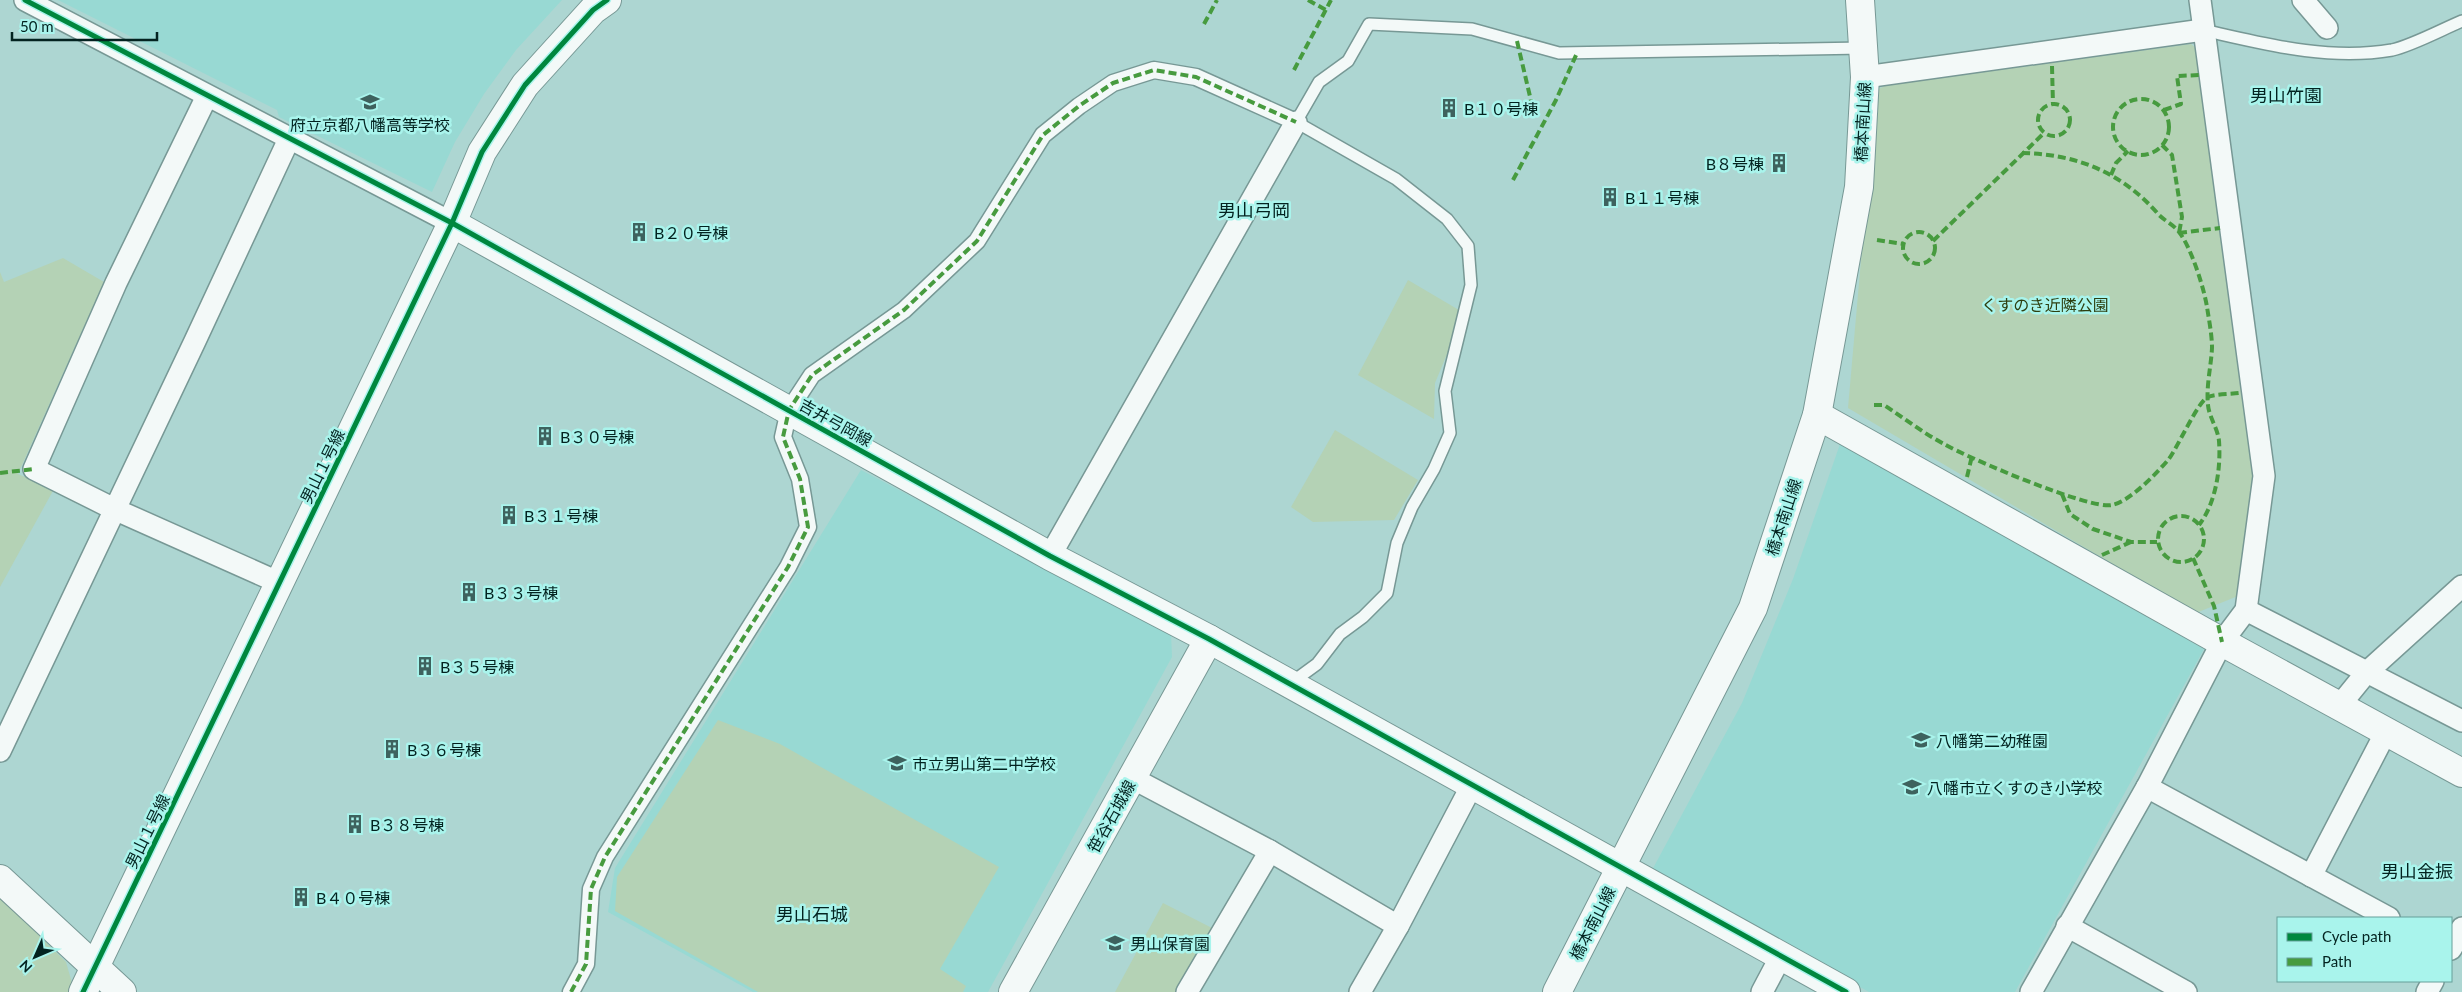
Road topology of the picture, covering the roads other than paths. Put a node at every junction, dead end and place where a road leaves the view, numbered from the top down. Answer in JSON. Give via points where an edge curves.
{"nodes":[{"id":1,"x":25,"y":0,"type":"edge"},
{"id":2,"x":607,"y":0,"type":"edge"},
{"id":3,"x":1860,"y":0,"type":"edge"},
{"id":4,"x":2200,"y":0,"type":"edge"},
{"id":5,"x":2303,"y":0,"type":"edge"},
{"id":6,"x":2462,"y":21,"type":"edge"},
{"id":7,"x":2327,"y":28,"type":"dead end"},
{"id":8,"x":2203,"y":30,"type":"junction"},
{"id":9,"x":1863,"y":48,"type":"junction"},
{"id":10,"x":1865,"y":77,"type":"junction"},
{"id":11,"x":207,"y":96,"type":"junction"},
{"id":12,"x":1296,"y":122,"type":"junction"},
{"id":13,"x":288,"y":139,"type":"junction"},
{"id":14,"x":452,"y":223,"type":"junction"},
{"id":15,"x":789,"y":410,"type":"junction"},
{"id":16,"x":1817,"y":415,"type":"junction"},
{"id":17,"x":114,"y":509,"type":"junction"},
{"id":18,"x":1050,"y":556,"type":"junction"},
{"id":19,"x":280,"y":583,"type":"junction"},
{"id":20,"x":2462,"y":586,"type":"edge"},
{"id":21,"x":2246,"y":610,"type":"junction"},
{"id":22,"x":1209,"y":639,"type":"junction"},
{"id":23,"x":2222,"y":642,"type":"junction"},
{"id":24,"x":2366,"y":673,"type":"junction"},
{"id":25,"x":1290,"y":684,"type":"junction"},
{"id":26,"x":2340,"y":705,"type":"junction"},
{"id":27,"x":2462,"y":721,"type":"edge"},
{"id":28,"x":2387,"y":730,"type":"junction"},
{"id":29,"x":0,"y":751,"type":"edge"},
{"id":30,"x":2462,"y":773,"type":"edge"},
{"id":31,"x":1132,"y":778,"type":"junction"},
{"id":32,"x":1472,"y":785,"type":"junction"},
{"id":33,"x":2147,"y":787,"type":"junction"},
{"id":34,"x":1270,"y":851,"type":"junction"},
{"id":35,"x":1621,"y":867,"type":"junction"},
{"id":36,"x":2311,"y":876,"type":"junction"},
{"id":37,"x":0,"y":879,"type":"edge"},
{"id":38,"x":2387,"y":917,"type":"edge"},
{"id":39,"x":1398,"y":926,"type":"junction"},
{"id":40,"x":2067,"y":926,"type":"junction"},
{"id":41,"x":2462,"y":928,"type":"edge"},
{"id":42,"x":2452,"y":948,"type":"edge"},
{"id":43,"x":1781,"y":956,"type":"junction"},
{"id":44,"x":89,"y":980,"type":"edge"},
{"id":45,"x":122,"y":992,"type":"edge"},
{"id":46,"x":571,"y":992,"type":"edge"},
{"id":47,"x":1014,"y":992,"type":"edge"},
{"id":48,"x":1187,"y":992,"type":"edge"},
{"id":49,"x":1360,"y":992,"type":"edge"},
{"id":50,"x":1557,"y":992,"type":"edge"},
{"id":51,"x":1762,"y":992,"type":"edge"},
{"id":52,"x":1846,"y":992,"type":"edge"},
{"id":53,"x":2031,"y":992,"type":"edge"},
{"id":54,"x":2186,"y":992,"type":"edge"}],
"edges":[{"from":1,"to":11,"type":"street"},
{"from":2,"to":14,"type":"street","name":"男山１号線","via":[[593,10],[525,85],[482,152]]},
{"from":3,"to":9,"type":"street","name":"橋本南山線"},
{"from":4,"to":8,"type":"street"},
{"from":5,"to":7,"type":"street"},
{"from":6,"to":8,"type":"lane","via":[[2393,50],[2343,54],[2283,48]]},
{"from":8,"to":10,"type":"street"},
{"from":8,"to":21,"type":"street","via":[[2264,476]]},
{"from":9,"to":10,"type":"street","name":"橋本南山線"},
{"from":9,"to":12,"type":"lane","via":[[1559,53],[1472,29],[1369,24],[1348,61],[1318,82]]},
{"from":10,"to":16,"type":"street","name":"橋本南山線","via":[[1859,187]]},
{"from":11,"to":13,"type":"street"},
{"from":11,"to":17,"type":"street","via":[[116,283],[34,469]]},
{"from":12,"to":15,"type":"street","via":[[1196,77],[1154,70],[1113,82],[1043,135],[977,241],[904,310],[812,375]]},
{"from":12,"to":18,"type":"street"},
{"from":12,"to":25,"type":"lane","via":[[1396,179],[1447,220],[1468,246],[1471,285],[1445,391],[1450,434],[1397,543],[1387,593],[1340,634],[1317,664]]},
{"from":13,"to":14,"type":"street"},
{"from":13,"to":17,"type":"street"},
{"from":14,"to":15,"type":"street","name":"吉井弓岡線"},
{"from":14,"to":19,"type":"street","name":"男山１号線"},
{"from":15,"to":18,"type":"street","name":"吉井弓岡線"},
{"from":15,"to":46,"type":"street","via":[[782,437],[800,479],[808,527],[788,567],[605,856],[591,889],[586,964]]},
{"from":16,"to":23,"type":"street"},
{"from":16,"to":35,"type":"street","name":"橋本南山線","via":[[1754,608]]},
{"from":17,"to":19,"type":"street"},
{"from":17,"to":29,"type":"street"},
{"from":18,"to":22,"type":"street","name":"吉井弓岡線"},
{"from":19,"to":44,"type":"street","name":"男山１号線"},
{"from":20,"to":24,"type":"street"},
{"from":21,"to":23,"type":"street"},
{"from":21,"to":24,"type":"street"},
{"from":22,"to":25,"type":"street","name":"吉井弓岡線"},
{"from":22,"to":31,"type":"street","name":"笹谷石城線"},
{"from":23,"to":26,"type":"street"},
{"from":23,"to":33,"type":"street"},
{"from":24,"to":26,"type":"street"},
{"from":24,"to":27,"type":"street"},
{"from":25,"to":32,"type":"street","name":"吉井弓岡線"},
{"from":26,"to":28,"type":"street"},
{"from":28,"to":30,"type":"street"},
{"from":28,"to":36,"type":"street"},
{"from":31,"to":34,"type":"street"},
{"from":31,"to":47,"type":"street","name":"笹谷石城線"},
{"from":32,"to":35,"type":"street","name":"吉井弓岡線"},
{"from":32,"to":39,"type":"street"},
{"from":33,"to":36,"type":"street"},
{"from":33,"to":40,"type":"street"},
{"from":34,"to":39,"type":"street"},
{"from":34,"to":48,"type":"street"},
{"from":35,"to":43,"type":"street","name":"吉井弓岡線"},
{"from":35,"to":50,"type":"street","name":"橋本南山線"},
{"from":36,"to":38,"type":"street"},
{"from":37,"to":44,"type":"street"},
{"from":39,"to":49,"type":"street"},
{"from":40,"to":53,"type":"street"},
{"from":40,"to":54,"type":"street"},
{"from":41,"to":42,"type":"street"},
{"from":43,"to":51,"type":"street"},
{"from":43,"to":52,"type":"street","name":"吉井弓岡線"},
{"from":44,"to":45,"type":"street"}]}
